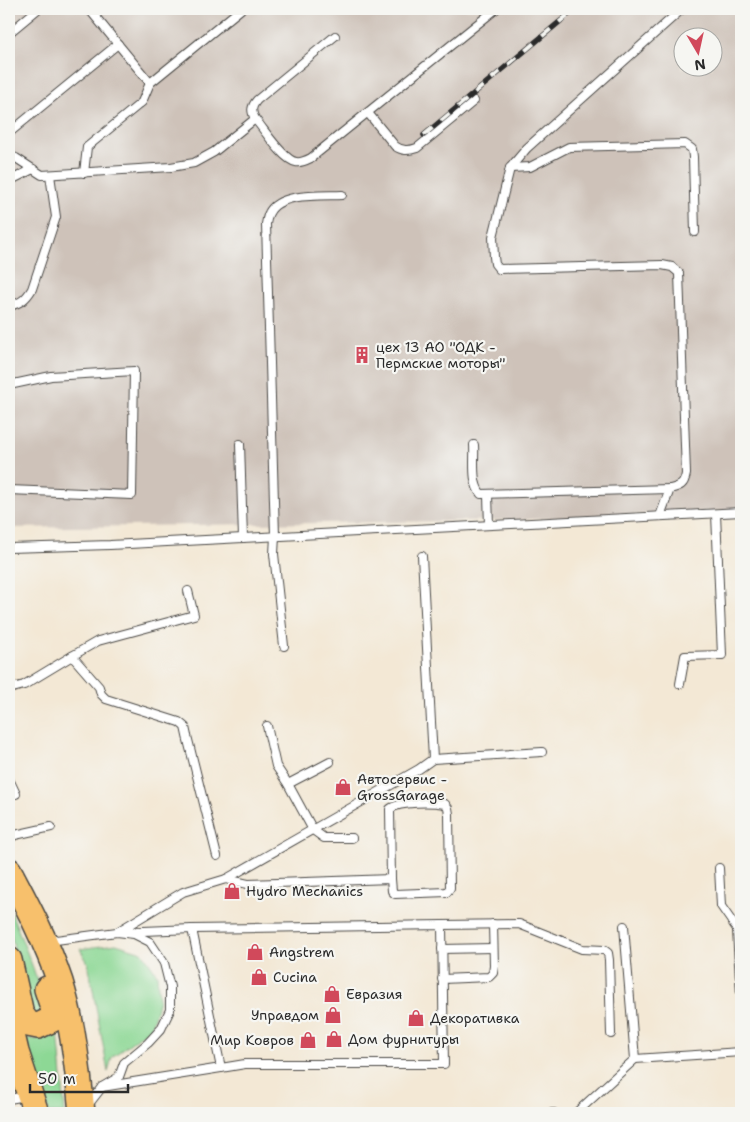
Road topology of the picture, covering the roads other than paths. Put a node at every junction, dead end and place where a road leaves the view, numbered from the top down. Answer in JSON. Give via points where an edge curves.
{"nodes":[{"id":1,"x":38,"y":9,"type":"edge"},
{"id":2,"x":89,"y":9,"type":"edge"},
{"id":3,"x":241,"y":9,"type":"edge"},
{"id":4,"x":496,"y":9,"type":"edge"},
{"id":5,"x":682,"y":9,"type":"edge"},
{"id":6,"x":9,"y":33,"type":"edge"},
{"id":7,"x":335,"y":36,"type":"dead end"},
{"id":8,"x":118,"y":44,"type":"junction"},
{"id":9,"x":150,"y":83,"type":"junction"},
{"id":10,"x":474,"y":101,"type":"dead end"},
{"id":11,"x":368,"y":113,"type":"junction"},
{"id":12,"x":255,"y":119,"type":"junction"},
{"id":13,"x":9,"y":132,"type":"edge"},
{"id":14,"x":9,"y":155,"type":"edge"},
{"id":15,"x":510,"y":168,"type":"junction"},
{"id":16,"x":33,"y":169,"type":"junction"},
{"id":17,"x":84,"y":173,"type":"junction"},
{"id":18,"x":50,"y":175,"type":"junction"},
{"id":19,"x":9,"y":182,"type":"edge"},
{"id":20,"x":342,"y":195,"type":"dead end"},
{"id":21,"x":696,"y":232,"type":"dead end"},
{"id":22,"x":9,"y":306,"type":"edge"},
{"id":23,"x":9,"y":385,"type":"edge"},
{"id":24,"x":240,"y":444,"type":"dead end"},
{"id":25,"x":474,"y":445,"type":"dead end"},
{"id":26,"x":670,"y":489,"type":"junction"},
{"id":27,"x":9,"y":490,"type":"edge"},
{"id":28,"x":488,"y":495,"type":"junction"},
{"id":29,"x":741,"y":512,"type":"edge"},
{"id":30,"x":716,"y":514,"type":"junction"},
{"id":31,"x":660,"y":516,"type":"junction"},
{"id":32,"x":489,"y":525,"type":"junction"},
{"id":33,"x":275,"y":536,"type":"junction"},
{"id":34,"x":243,"y":538,"type":"junction"},
{"id":35,"x":9,"y":548,"type":"edge"},
{"id":36,"x":422,"y":556,"type":"dead end"},
{"id":37,"x":188,"y":591,"type":"dead end"},
{"id":38,"x":284,"y":646,"type":"dead end"},
{"id":39,"x":72,"y":656,"type":"junction"},
{"id":40,"x":680,"y":684,"type":"dead end"},
{"id":41,"x":9,"y":689,"type":"edge"},
{"id":42,"x":267,"y":726,"type":"dead end"},
{"id":43,"x":542,"y":752,"type":"dead end"},
{"id":44,"x":434,"y":759,"type":"junction"},
{"id":45,"x":330,"y":762,"type":"dead end"},
{"id":46,"x":9,"y":780,"type":"edge"},
{"id":47,"x":288,"y":784,"type":"junction"},
{"id":48,"x":16,"y":794,"type":"dead end"},
{"id":49,"x":51,"y":827,"type":"dead end"},
{"id":50,"x":313,"y":830,"type":"junction"},
{"id":51,"x":352,"y":838,"type":"dead end"},
{"id":52,"x":9,"y":839,"type":"edge"},
{"id":53,"x":217,"y":856,"type":"dead end"},
{"id":54,"x":719,"y":868,"type":"dead end"},
{"id":55,"x":13,"y":879,"type":"edge"},
{"id":56,"x":226,"y":879,"type":"junction"},
{"id":57,"x":391,"y":879,"type":"junction"},
{"id":58,"x":493,"y":924,"type":"junction"},
{"id":59,"x":442,"y":925,"type":"junction"},
{"id":60,"x":624,"y":926,"type":"dead end"},
{"id":61,"x":192,"y":929,"type":"junction"},
{"id":62,"x":40,"y":930,"type":"junction"},
{"id":63,"x":117,"y":932,"type":"junction"},
{"id":64,"x":494,"y":948,"type":"junction"},
{"id":65,"x":442,"y":949,"type":"junction"},
{"id":66,"x":740,"y":949,"type":"edge"},
{"id":67,"x":9,"y":960,"type":"edge"},
{"id":68,"x":442,"y":979,"type":"junction"},
{"id":69,"x":741,"y":995,"type":"edge"},
{"id":70,"x":9,"y":1022,"type":"edge"},
{"id":71,"x":611,"y":1034,"type":"dead end"},
{"id":72,"x":741,"y":1052,"type":"edge"},
{"id":73,"x":13,"y":1053,"type":"edge"},
{"id":74,"x":635,"y":1059,"type":"junction"},
{"id":75,"x":221,"y":1068,"type":"junction"},
{"id":76,"x":102,"y":1087,"type":"junction"},
{"id":77,"x":25,"y":1102,"type":"edge"},
{"id":78,"x":82,"y":1113,"type":"edge"},
{"id":79,"x":87,"y":1113,"type":"edge"},
{"id":80,"x":576,"y":1113,"type":"edge"}],
"edges":[{"from":1,"to":6,"type":"lane"},
{"from":2,"to":8,"type":"lane"},
{"from":3,"to":9,"type":"lane"},
{"from":4,"to":11,"type":"lane"},
{"from":5,"to":15,"type":"lane","via":[[527,148]]},
{"from":7,"to":12,"type":"lane","via":[[252,105]]},
{"from":8,"to":9,"type":"lane"},
{"from":8,"to":13,"type":"lane"},
{"from":9,"to":17,"type":"lane","via":[[142,102],[87,146]]},
{"from":10,"to":11,"type":"lane","via":[[409,151],[394,146]]},
{"from":11,"to":12,"type":"lane","via":[[311,158],[296,162],[287,158]]},
{"from":12,"to":17,"type":"lane","via":[[214,152],[194,163]]},
{"from":14,"to":16,"type":"lane"},
{"from":15,"to":21,"type":"lane","via":[[530,168],[569,147],[685,144],[692,149]]},
{"from":15,"to":26,"type":"lane","via":[[493,236],[495,264],[499,270],[662,266],[672,267],[679,273],[686,474],[681,486]]},
{"from":16,"to":18,"type":"lane","via":[[42,176]]},
{"from":16,"to":19,"type":"lane"},
{"from":17,"to":18,"type":"lane"},
{"from":18,"to":22,"type":"lane","via":[[56,217],[28,297]]},
{"from":20,"to":33,"type":"lane","via":[[296,197],[280,202],[270,211],[266,224]]},
{"from":23,"to":27,"type":"lane","via":[[51,376],[134,371],[132,495]]},
{"from":24,"to":34,"type":"lane"},
{"from":25,"to":28,"type":"lane","via":[[476,489]]},
{"from":26,"to":28,"type":"lane"},
{"from":26,"to":31,"type":"lane"},
{"from":28,"to":32,"type":"lane"},
{"from":29,"to":30,"type":"lane"},
{"from":30,"to":31,"type":"lane"},
{"from":30,"to":40,"type":"lane","via":[[722,655],[685,656]]},
{"from":31,"to":32,"type":"lane"},
{"from":32,"to":33,"type":"lane"},
{"from":33,"to":34,"type":"lane"},
{"from":33,"to":38,"type":"lane"},
{"from":34,"to":35,"type":"lane"},
{"from":36,"to":44,"type":"lane"},
{"from":37,"to":39,"type":"lane","via":[[194,615],[98,642]]},
{"from":39,"to":41,"type":"lane","via":[[24,685]]},
{"from":39,"to":53,"type":"lane","via":[[106,699],[170,718],[185,727]]},
{"from":42,"to":47,"type":"lane","via":[[276,766]]},
{"from":43,"to":44,"type":"lane"},
{"from":44,"to":50,"type":"lane"},
{"from":45,"to":47,"type":"lane"},
{"from":46,"to":48,"type":"lane"},
{"from":47,"to":50,"type":"lane"},
{"from":49,"to":52,"type":"lane"},
{"from":50,"to":51,"type":"lane","via":[[324,838]]},
{"from":50,"to":56,"type":"lane"},
{"from":54,"to":66,"type":"lane","via":[[721,906],[737,929]]},
{"from":55,"to":62,"type":"main road"},
{"from":55,"to":67,"type":"main road","via":[[54,1010],[53,1019],[38,1026],[28,1024],[21,1014]]},
{"from":56,"to":57,"type":"lane","via":[[248,884]]},
{"from":56,"to":63,"type":"lane","via":[[184,892]]},
{"from":57,"to":57,"type":"lane","via":[[390,809],[402,804],[445,804],[449,814],[450,888],[439,894],[395,894]]},
{"from":58,"to":59,"type":"lane"},
{"from":58,"to":64,"type":"lane"},
{"from":58,"to":71,"type":"lane","via":[[519,924],[582,949],[604,950],[609,960]]},
{"from":59,"to":61,"type":"lane"},
{"from":59,"to":65,"type":"lane"},
{"from":60,"to":74,"type":"lane"},
{"from":61,"to":63,"type":"lane"},
{"from":61,"to":75,"type":"lane"},
{"from":62,"to":63,"type":"lane","via":[[56,940]]},
{"from":62,"to":78,"type":"main road","via":[[60,982],[70,1023]]},
{"from":63,"to":76,"type":"lane","via":[[134,934],[150,942],[164,963],[170,987],[170,1010],[161,1029],[124,1063],[119,1077]]},
{"from":64,"to":65,"type":"lane"},
{"from":64,"to":68,"type":"lane","via":[[493,973],[489,977]]},
{"from":65,"to":68,"type":"lane"},
{"from":66,"to":69,"type":"lane"},
{"from":68,"to":75,"type":"lane","via":[[444,1064],[245,1064]]},
{"from":70,"to":73,"type":"main road"},
{"from":72,"to":74,"type":"lane"},
{"from":73,"to":77,"type":"main road"},
{"from":74,"to":80,"type":"lane"},
{"from":75,"to":76,"type":"lane"},
{"from":76,"to":79,"type":"lane","via":[[88,1104]]}]}
